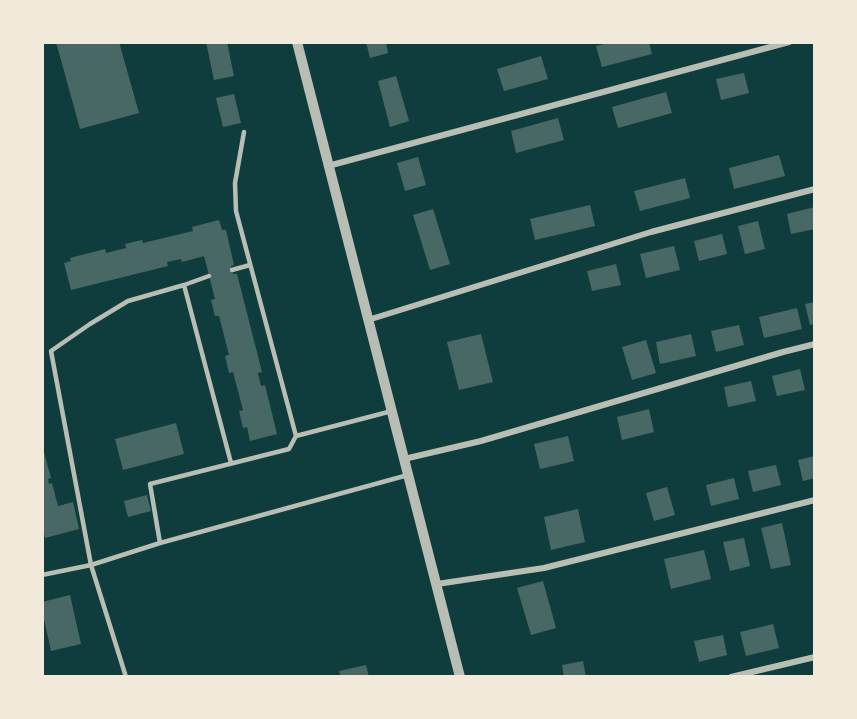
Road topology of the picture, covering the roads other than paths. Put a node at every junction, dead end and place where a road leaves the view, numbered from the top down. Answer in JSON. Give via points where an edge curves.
{"nodes":[{"id":1,"x":297,"y":42,"type":"edge"},
{"id":2,"x":789,"y":42,"type":"edge"},
{"id":3,"x":244,"y":132,"type":"dead end"},
{"id":4,"x":328,"y":166,"type":"junction"},
{"id":5,"x":815,"y":189,"type":"edge"},
{"id":6,"x":250,"y":265,"type":"junction"},
{"id":7,"x":232,"y":270,"type":"dead end"},
{"id":8,"x":209,"y":276,"type":"dead end"},
{"id":9,"x":184,"y":285,"type":"junction"},
{"id":10,"x":368,"y":320,"type":"junction"},
{"id":11,"x":815,"y":344,"type":"edge"},
{"id":12,"x":392,"y":411,"type":"junction"},
{"id":13,"x":296,"y":436,"type":"junction"},
{"id":14,"x":404,"y":459,"type":"junction"},
{"id":15,"x":231,"y":463,"type":"junction"},
{"id":16,"x":408,"y":475,"type":"junction"},
{"id":17,"x":815,"y":500,"type":"edge"},
{"id":18,"x":160,"y":543,"type":"junction"},
{"id":19,"x":91,"y":565,"type":"junction"},
{"id":20,"x":42,"y":574,"type":"edge"},
{"id":21,"x":436,"y":584,"type":"junction"},
{"id":22,"x":815,"y":657,"type":"edge"},
{"id":23,"x":126,"y":677,"type":"edge"},
{"id":24,"x":460,"y":677,"type":"edge"},
{"id":25,"x":731,"y":677,"type":"edge"}],
"edges":[{"from":1,"to":4,"type":"street"},
{"from":2,"to":4,"type":"street"},
{"from":3,"to":6,"type":"lane","via":[[235,183],[236,211]]},
{"from":4,"to":10,"type":"street"},
{"from":5,"to":10,"type":"street","via":[[651,232]]},
{"from":6,"to":7,"type":"lane"},
{"from":6,"to":13,"type":"lane"},
{"from":8,"to":9,"type":"lane"},
{"from":9,"to":15,"type":"lane"},
{"from":9,"to":19,"type":"lane","via":[[129,301],[51,351]]},
{"from":10,"to":12,"type":"street"},
{"from":11,"to":14,"type":"street","via":[[481,441]]},
{"from":12,"to":13,"type":"lane"},
{"from":12,"to":14,"type":"street"},
{"from":13,"to":15,"type":"lane","via":[[289,449]]},
{"from":14,"to":16,"type":"street"},
{"from":15,"to":18,"type":"lane","via":[[150,484]]},
{"from":16,"to":18,"type":"lane"},
{"from":16,"to":21,"type":"street"},
{"from":17,"to":21,"type":"street","via":[[544,568]]},
{"from":18,"to":19,"type":"lane"},
{"from":19,"to":20,"type":"lane"},
{"from":19,"to":23,"type":"lane"},
{"from":21,"to":24,"type":"street"},
{"from":22,"to":25,"type":"street"}]}
